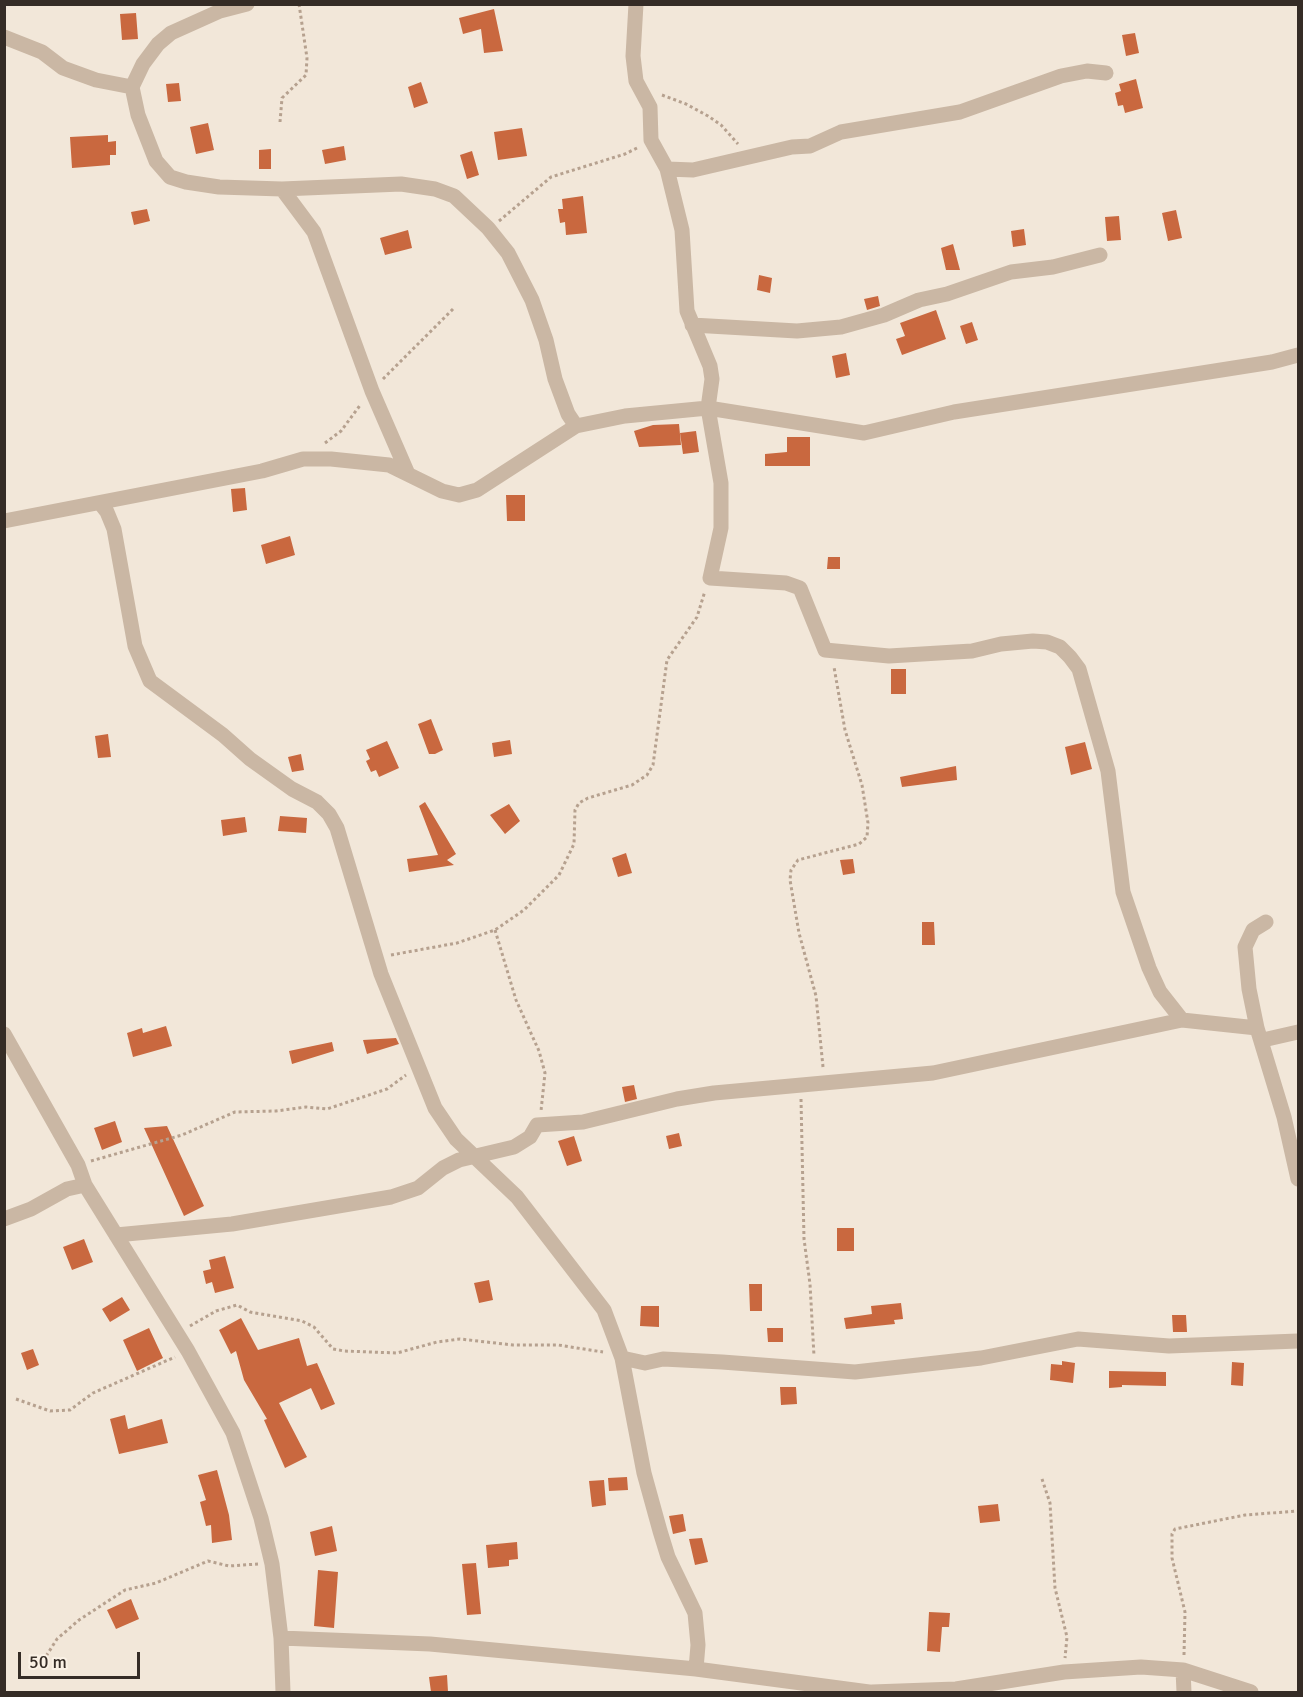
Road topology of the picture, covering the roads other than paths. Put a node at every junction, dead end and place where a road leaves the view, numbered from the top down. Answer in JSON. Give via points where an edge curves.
{"nodes":[{"id":1,"x":247,"y":4,"type":"edge"},
{"id":2,"x":636,"y":4,"type":"edge"},
{"id":3,"x":4,"y":37,"type":"edge"},
{"id":4,"x":1106,"y":73,"type":"dead end"},
{"id":5,"x":132,"y":87,"type":"junction"},
{"id":6,"x":667,"y":169,"type":"junction"},
{"id":7,"x":282,"y":189,"type":"junction"},
{"id":8,"x":1100,"y":255,"type":"dead end"},
{"id":9,"x":692,"y":325,"type":"junction"},
{"id":10,"x":1299,"y":355,"type":"edge"},
{"id":11,"x":708,"y":408,"type":"junction"},
{"id":12,"x":576,"y":426,"type":"junction"},
{"id":13,"x":408,"y":474,"type":"junction"},
{"id":14,"x":100,"y":503,"type":"junction"},
{"id":15,"x":4,"y":521,"type":"edge"},
{"id":16,"x":1266,"y":922,"type":"dead end"},
{"id":17,"x":1182,"y":1020,"type":"junction"},
{"id":18,"x":1299,"y":1032,"type":"edge"},
{"id":19,"x":4,"y":1034,"type":"edge"},
{"id":20,"x":1260,"y":1034,"type":"junction"},
{"id":21,"x":477,"y":1157,"type":"junction"},
{"id":22,"x":1299,"y":1179,"type":"edge"},
{"id":23,"x":85,"y":1185,"type":"junction"},
{"id":24,"x":4,"y":1219,"type":"edge"},
{"id":25,"x":116,"y":1236,"type":"junction"},
{"id":26,"x":1299,"y":1341,"type":"edge"},
{"id":27,"x":622,"y":1358,"type":"junction"},
{"id":28,"x":281,"y":1638,"type":"junction"},
{"id":29,"x":696,"y":1669,"type":"junction"},
{"id":30,"x":1183,"y":1670,"type":"junction"},
{"id":31,"x":786,"y":1687,"type":"edge"},
{"id":32,"x":283,"y":1692,"type":"edge"},
{"id":33,"x":871,"y":1692,"type":"edge"},
{"id":34,"x":1184,"y":1692,"type":"edge"},
{"id":35,"x":1251,"y":1692,"type":"edge"}],
"edges":[{"from":1,"to":5,"type":"street","via":[[220,11],[171,33],[143,64]]},
{"from":2,"to":6,"type":"street","via":[[634,71],[650,107],[651,140]]},
{"from":3,"to":5,"type":"street","via":[[42,52],[63,68]]},
{"from":4,"to":6,"type":"street","via":[[1088,71],[1061,76],[960,112],[841,132],[810,146],[693,170]]},
{"from":5,"to":7,"type":"street","via":[[156,161],[170,177],[219,187]]},
{"from":6,"to":9,"type":"street","via":[[682,230],[687,311]]},
{"from":7,"to":12,"type":"street","via":[[413,184],[454,196],[508,253],[532,300],[555,378]]},
{"from":7,"to":13,"type":"street","via":[[319,242],[372,391]]},
{"from":8,"to":9,"type":"street","via":[[1011,272],[841,327],[797,331]]},
{"from":9,"to":11,"type":"street","via":[[710,366],[712,390]]},
{"from":10,"to":11,"type":"street","via":[[954,412],[864,433]]},
{"from":11,"to":12,"type":"street","via":[[625,416]]},
{"from":11,"to":17,"type":"street","via":[[721,483],[721,528],[710,578],[786,583],[800,588],[825,650],[889,656],[972,651],[1033,641],[1060,647],[1070,657],[1079,669],[1108,771],[1127,910],[1160,992]]},
{"from":12,"to":13,"type":"street","via":[[477,490],[459,495]]},
{"from":13,"to":14,"type":"street","via":[[389,465],[303,459],[262,471]]},
{"from":14,"to":15,"type":"street"},
{"from":14,"to":21,"type":"street","via":[[114,529],[135,646],[150,681],[329,814],[337,828],[376,958],[435,1107],[456,1139]]},
{"from":16,"to":20,"type":"street","via":[[1253,930],[1245,947],[1249,989]]},
{"from":17,"to":20,"type":"street"},
{"from":17,"to":21,"type":"street","via":[[933,1073],[677,1099],[583,1122],[537,1125],[530,1137],[514,1147]]},
{"from":18,"to":20,"type":"street"},
{"from":19,"to":23,"type":"street","via":[[78,1165]]},
{"from":20,"to":22,"type":"street"},
{"from":21,"to":25,"type":"street","via":[[459,1160],[418,1188],[391,1197],[232,1224]]},
{"from":21,"to":27,"type":"street","via":[[517,1197],[604,1311]]},
{"from":23,"to":24,"type":"street","via":[[67,1189]]},
{"from":23,"to":25,"type":"street"},
{"from":25,"to":28,"type":"street","via":[[188,1351],[232,1433],[272,1564]]},
{"from":26,"to":27,"type":"street","via":[[1169,1347],[1078,1339],[981,1358],[855,1372],[663,1359],[645,1363]]},
{"from":27,"to":29,"type":"street","via":[[644,1473],[660,1531],[695,1613]]},
{"from":28,"to":29,"type":"street","via":[[430,1644]]},
{"from":28,"to":32,"type":"street"},
{"from":29,"to":31,"type":"street"},
{"from":30,"to":33,"type":"street","via":[[1141,1667],[1064,1672],[956,1689]]},
{"from":30,"to":34,"type":"street"},
{"from":30,"to":35,"type":"street"},
{"from":31,"to":33,"type":"street"}]}
